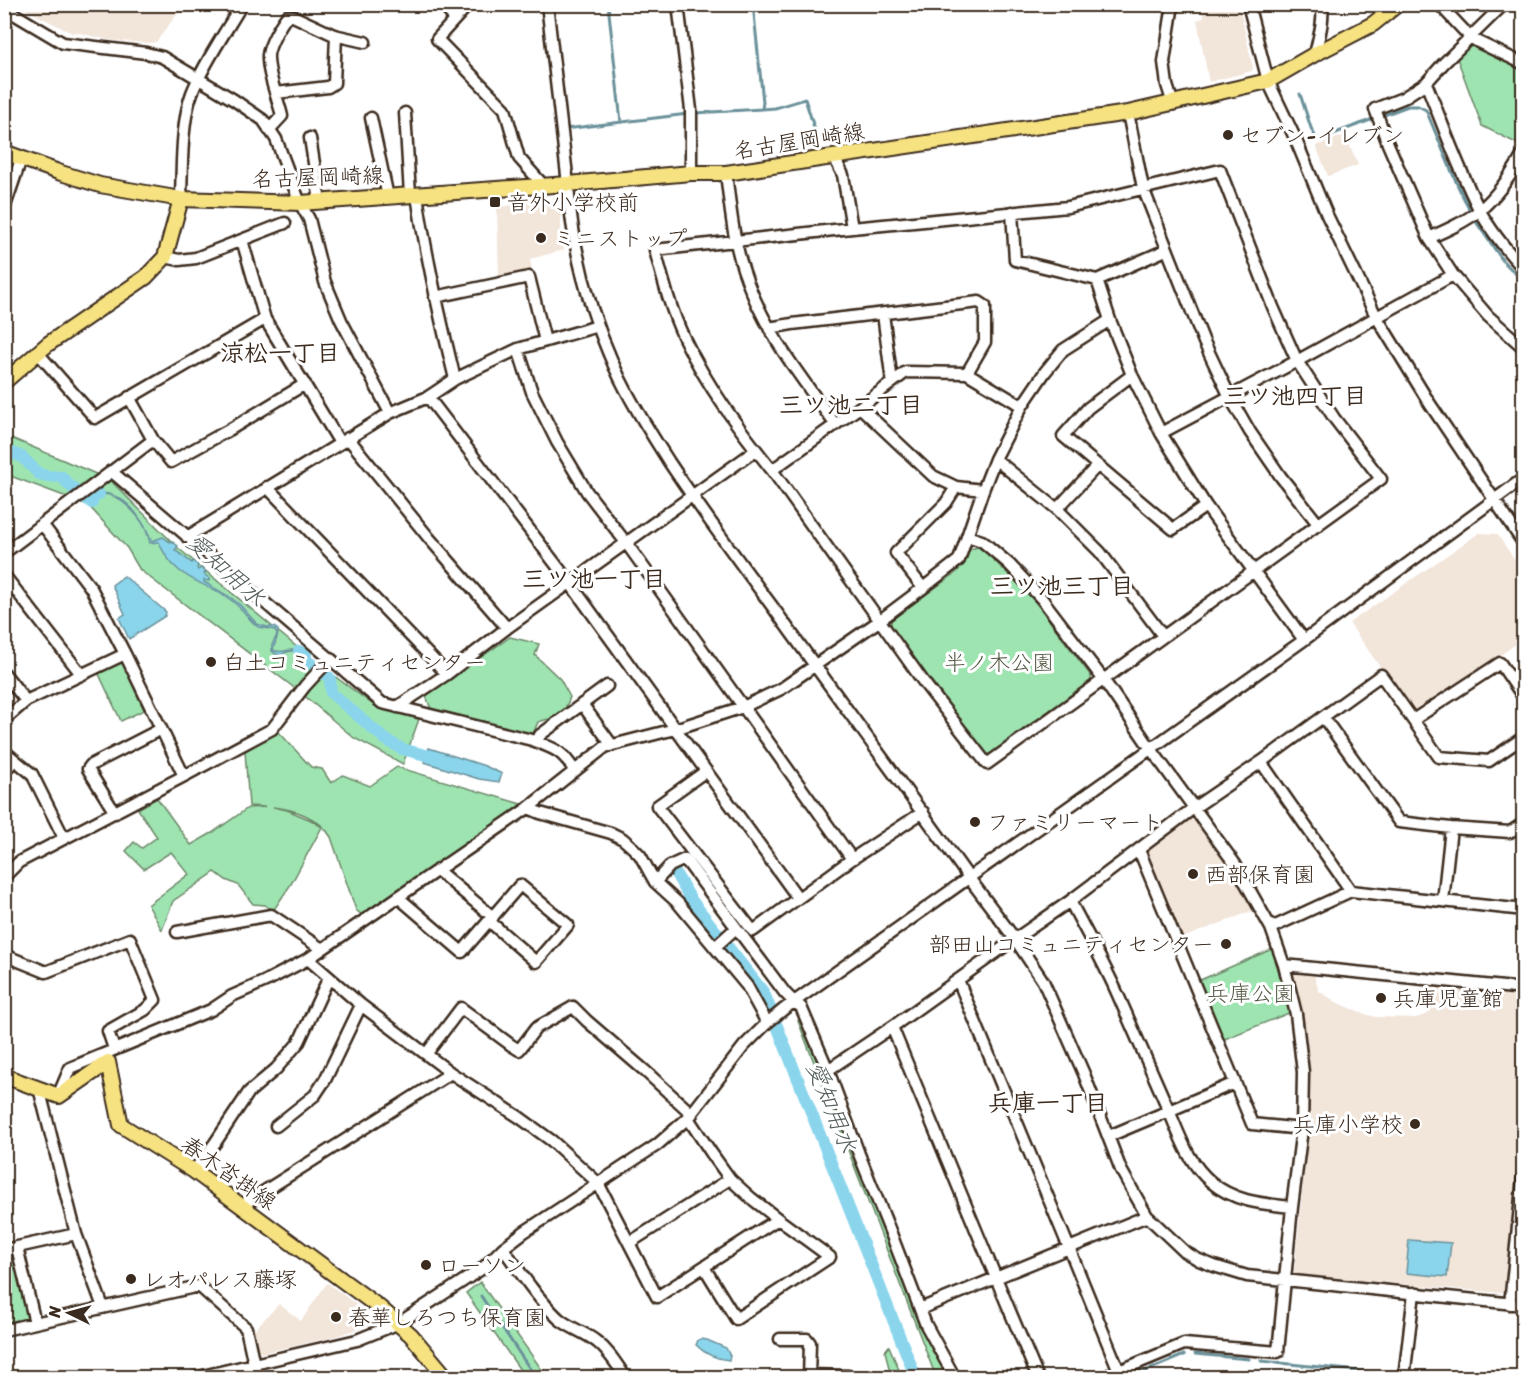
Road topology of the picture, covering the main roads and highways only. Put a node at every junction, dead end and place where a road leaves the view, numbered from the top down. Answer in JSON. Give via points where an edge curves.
{"nodes":[{"id":1,"x":1398,"y":4,"type":"edge"},
{"id":2,"x":4,"y":152,"type":"edge"},
{"id":3,"x":181,"y":199,"type":"junction"},
{"id":4,"x":4,"y":382,"type":"edge"},
{"id":5,"x":4,"y":1076,"type":"edge"},
{"id":6,"x":444,"y":1377,"type":"edge"}],
"edges":[{"from":1,"to":3,"type":"main road","name":"名古屋岡崎線","via":[[1373,24],[1268,81],[1128,113],[726,173],[300,202]]},
{"from":2,"to":3,"type":"main road","name":"名古屋岡崎線","via":[[100,185]]},
{"from":3,"to":4,"type":"main road","via":[[165,256],[146,277],[48,344]]},
{"from":5,"to":6,"type":"main road","name":"春木沓掛線","via":[[58,1095],[108,1062],[121,1125],[194,1171],[369,1299],[399,1323]]}]}
